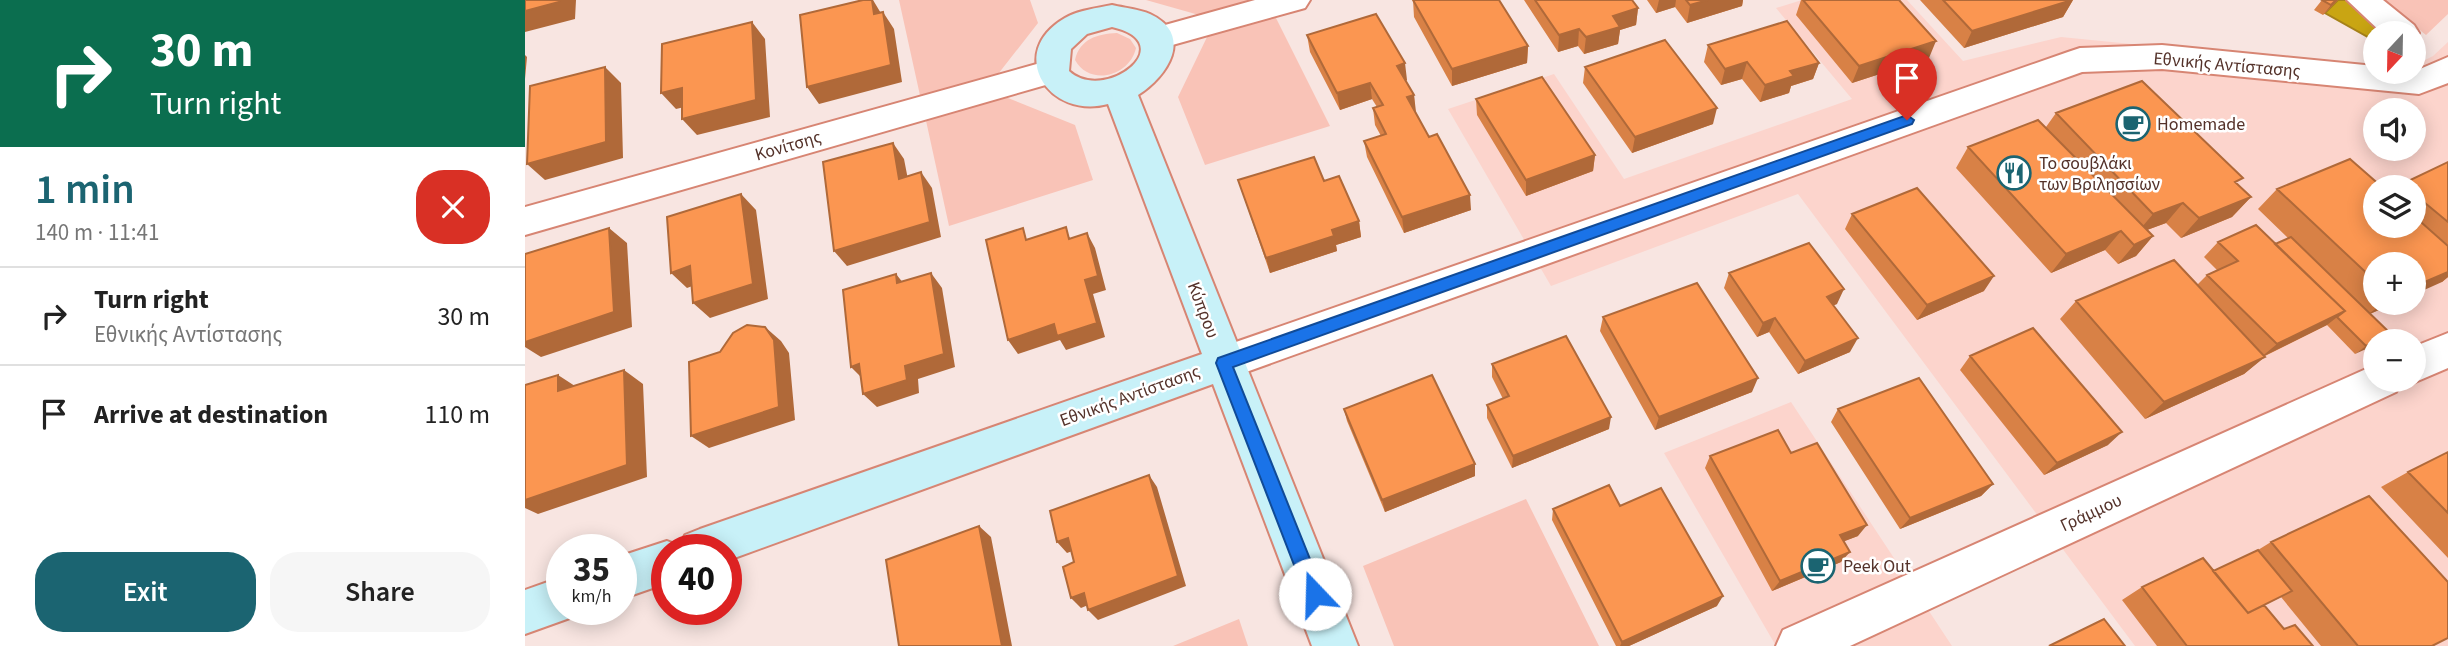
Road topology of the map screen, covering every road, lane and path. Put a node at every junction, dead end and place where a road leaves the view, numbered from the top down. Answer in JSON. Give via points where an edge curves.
{"nodes":[{"id":1,"x":1294,"y":0,"type":"edge"},
{"id":2,"x":2363,"y":0,"type":"edge"},
{"id":3,"x":1092,"y":9,"type":"edge"},
{"id":4,"x":2388,"y":21,"type":"edge"},
{"id":5,"x":1158,"y":38,"type":"junction"},
{"id":6,"x":2426,"y":51,"type":"edge"},
{"id":7,"x":2448,"y":69,"type":"edge"},
{"id":8,"x":1051,"y":72,"type":"junction"},
{"id":9,"x":1119,"y":90,"type":"junction"},
{"id":10,"x":525,"y":221,"type":"edge"},
{"id":11,"x":2448,"y":350,"type":"edge"},
{"id":12,"x":2426,"y":360,"type":"edge"},
{"id":13,"x":1224,"y":363,"type":"junction"},
{"id":14,"x":2363,"y":389,"type":"edge"},
{"id":15,"x":742,"y":535,"type":"edge"},
{"id":16,"x":546,"y":605,"type":"edge"},
{"id":17,"x":525,"y":612,"type":"edge"},
{"id":18,"x":1335,"y":646,"type":"edge"},
{"id":19,"x":1799,"y":646,"type":"edge"}],
"edges":[{"from":1,"to":5,"type":"street"},
{"from":2,"to":4,"type":"street"},
{"from":3,"to":5,"type":"street","via":[[1141,22]]},
{"from":3,"to":8,"type":"street","via":[[1053,46]]},
{"from":5,"to":9,"type":"street","via":[[1153,68]]},
{"from":6,"to":7,"type":"street"},
{"from":7,"to":13,"type":"street","name":"Εθνικής Αντίστασης","via":[[2419,82],[2162,57],[2080,60]]},
{"from":8,"to":9,"type":"street","via":[[1077,92]]},
{"from":8,"to":10,"type":"street","name":"Κονίτσης"},
{"from":9,"to":13,"type":"street","name":"Κύπρου"},
{"from":11,"to":12,"type":"street"},
{"from":13,"to":15,"type":"street","name":"Εθνικής Αντίστασης"},
{"from":13,"to":18,"type":"street","name":"Κύπρου"},
{"from":14,"to":19,"type":"street","name":"Γράμμου"},
{"from":16,"to":17,"type":"street"}]}
